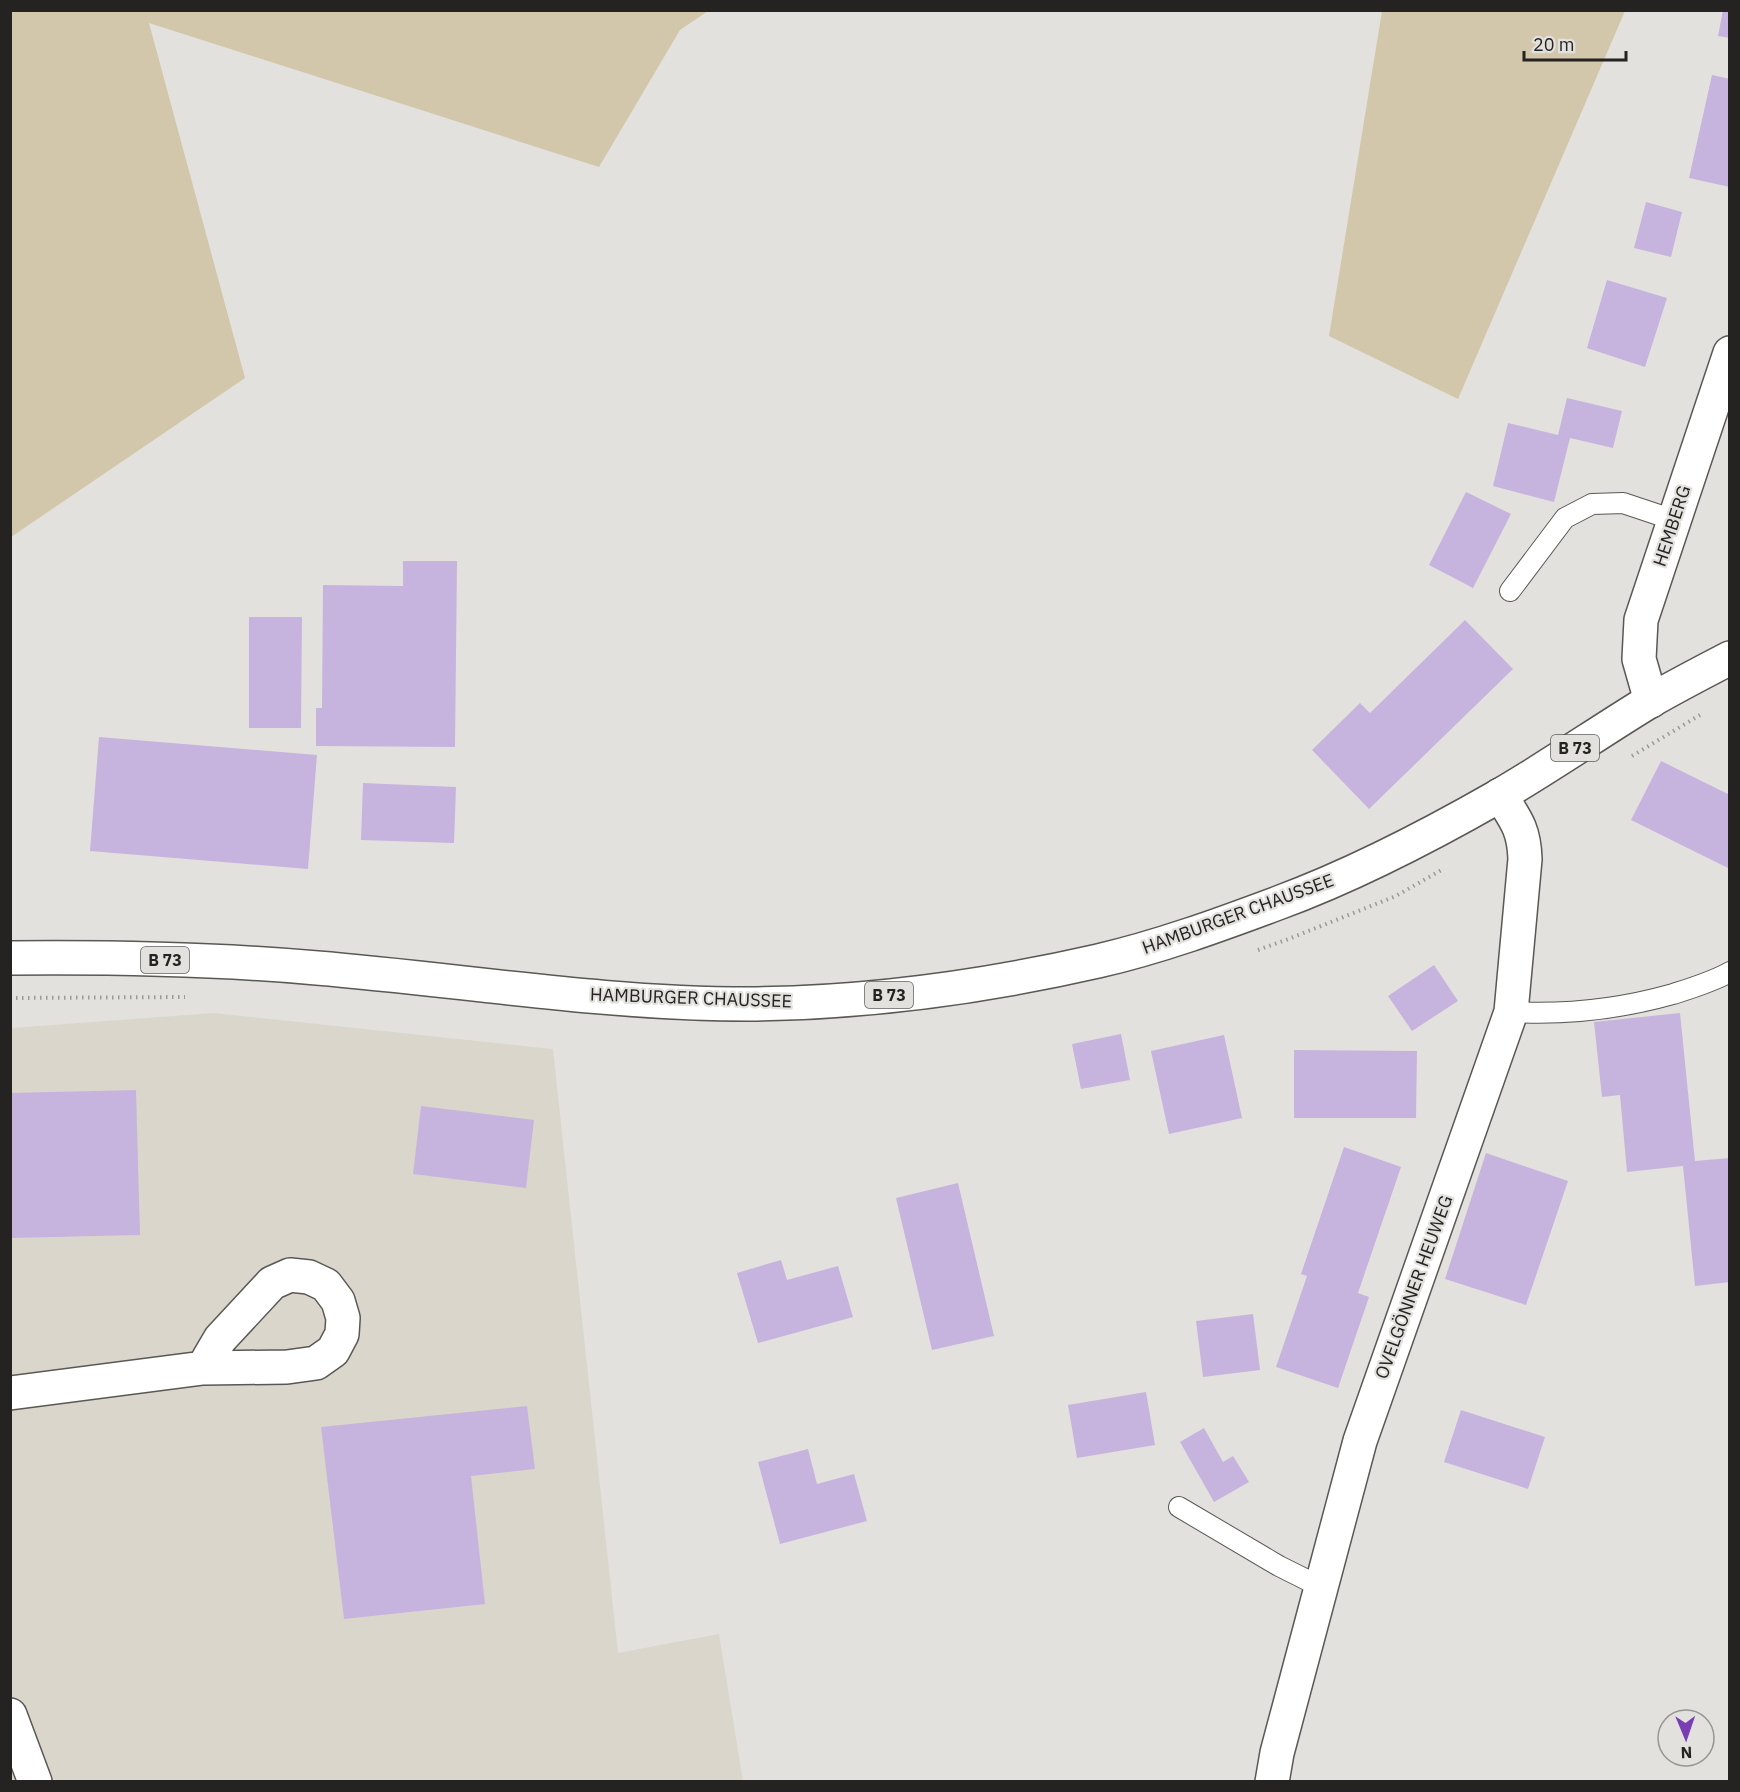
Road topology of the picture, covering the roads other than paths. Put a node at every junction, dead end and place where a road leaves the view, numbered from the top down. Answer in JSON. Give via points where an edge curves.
{"nodes":[{"id":1,"x":1730,"y":353,"type":"edge"},
{"id":2,"x":1674,"y":520,"type":"junction"},
{"id":3,"x":1510,"y":591,"type":"dead end"},
{"id":4,"x":1730,"y":658,"type":"edge"},
{"id":5,"x":1651,"y":701,"type":"junction"},
{"id":6,"x":1500,"y":795,"type":"junction"},
{"id":7,"x":10,"y":958,"type":"edge"},
{"id":8,"x":1730,"y":972,"type":"edge"},
{"id":9,"x":1511,"y":1012,"type":"junction"},
{"id":10,"x":202,"y":1368,"type":"dead end"},
{"id":11,"x":10,"y":1393,"type":"edge"},
{"id":12,"x":1179,"y":1507,"type":"dead end"},
{"id":13,"x":1321,"y":1587,"type":"junction"},
{"id":14,"x":10,"y":1715,"type":"edge"},
{"id":15,"x":35,"y":1782,"type":"edge"},
{"id":16,"x":1272,"y":1782,"type":"edge"}],
"edges":[{"from":1,"to":2,"type":"main road","name":"HEMBERG"},
{"from":2,"to":3,"type":"lane","via":[[1623,503],[1592,504],[1564,518]]},
{"from":2,"to":5,"type":"main road","name":"HEMBERG","via":[[1641,620],[1639,659]]},
{"from":4,"to":5,"type":"main road","name":"HAMBURGER CHAUSSEE","number":"B 73"},
{"from":5,"to":6,"type":"main road","name":"HAMBURGER CHAUSSEE","number":"B 73"},
{"from":6,"to":7,"type":"main road","name":"HAMBURGER CHAUSSEE","number":"B 73","via":[[1354,872],[1191,934],[1101,960],[1027,975],[846,1000],[748,1004],[654,1000],[274,965],[88,957]]},
{"from":6,"to":9,"type":"main road","name":"OVELGÖNNER HEUWEG","via":[[1519,824],[1525,859]]},
{"from":8,"to":9,"type":"lane","via":[[1644,1002],[1592,1011]]},
{"from":9,"to":13,"type":"main road","name":"OVELGÖNNER HEUWEG","via":[[1360,1440]]},
{"from":10,"to":11,"type":"main road"},
{"from":12,"to":13,"type":"lane"},
{"from":13,"to":16,"type":"main road","name":"OVELGÖNNER HEUWEG"},
{"from":14,"to":15,"type":"main road"}]}
